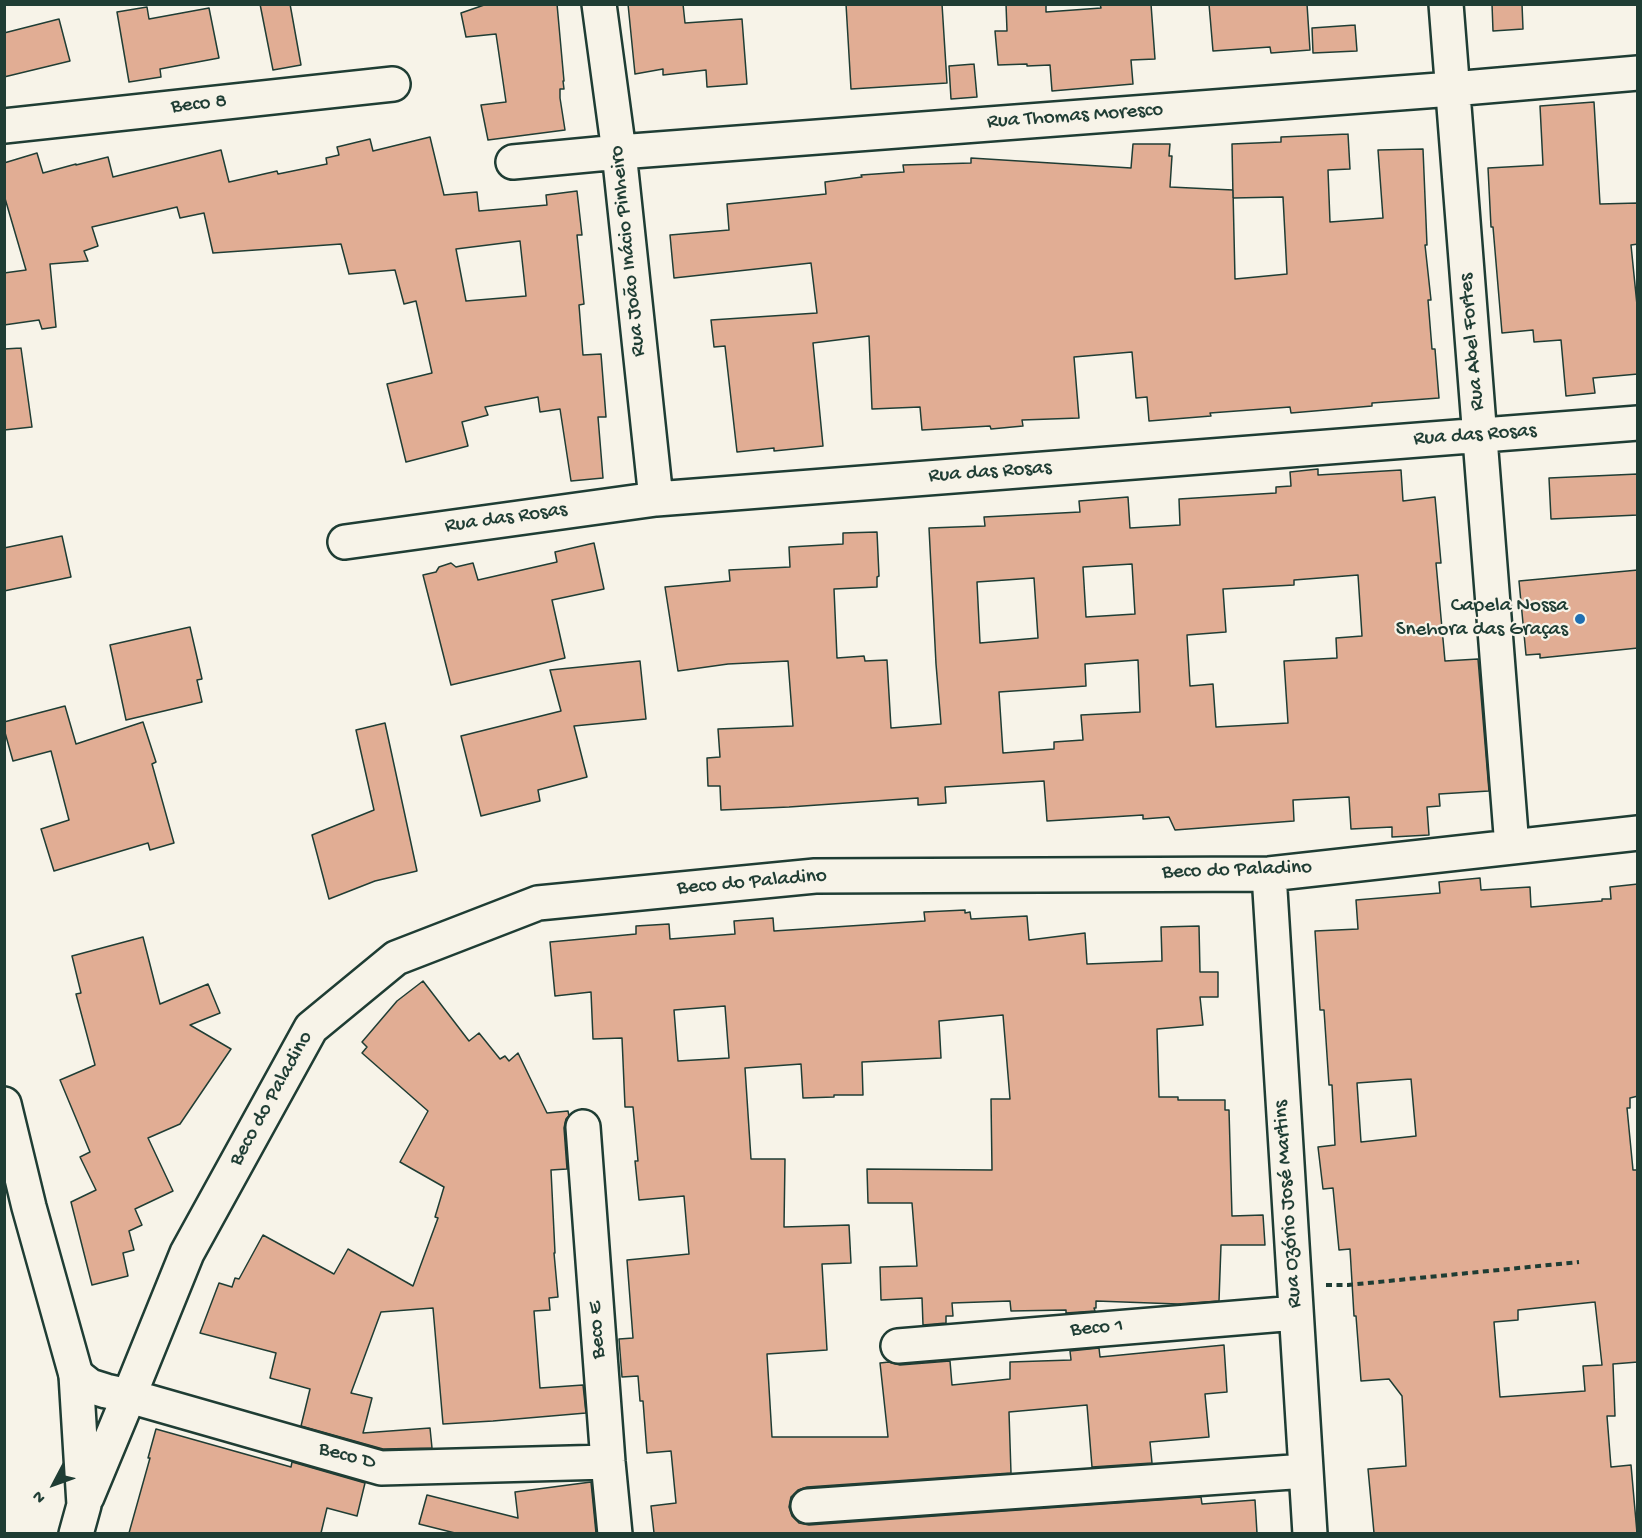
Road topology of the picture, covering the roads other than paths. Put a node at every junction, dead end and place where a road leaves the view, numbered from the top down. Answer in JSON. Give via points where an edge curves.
{"nodes":[{"id":1,"x":599,"y":4,"type":"edge"},
{"id":2,"x":1446,"y":4,"type":"edge"},
{"id":3,"x":1638,"y":73,"type":"edge"},
{"id":4,"x":393,"y":84,"type":"dead end"},
{"id":5,"x":1452,"y":89,"type":"junction"},
{"id":6,"x":4,"y":126,"type":"edge"},
{"id":7,"x":618,"y":152,"type":"junction"},
{"id":8,"x":513,"y":162,"type":"dead end"},
{"id":9,"x":1638,"y":423,"type":"edge"},
{"id":10,"x":1481,"y":435,"type":"junction"},
{"id":11,"x":656,"y":499,"type":"junction"},
{"id":12,"x":345,"y":542,"type":"dead end"},
{"id":13,"x":1638,"y":833,"type":"edge"},
{"id":14,"x":1512,"y":847,"type":"junction"},
{"id":15,"x":1269,"y":874,"type":"junction"},
{"id":16,"x":4,"y":1104,"type":"edge"},
{"id":17,"x":583,"y":1127,"type":"dead end"},
{"id":18,"x":1295,"y":1299,"type":"junction"},
{"id":19,"x":898,"y":1346,"type":"dead end"},
{"id":20,"x":76,"y":1375,"type":"junction"},
{"id":21,"x":129,"y":1396,"type":"junction"},
{"id":22,"x":608,"y":1462,"type":"junction"},
{"id":23,"x":1306,"y":1471,"type":"junction"},
{"id":24,"x":808,"y":1506,"type":"dead end"},
{"id":25,"x":80,"y":1519,"type":"edge"},
{"id":26,"x":615,"y":1533,"type":"edge"},
{"id":27,"x":1310,"y":1533,"type":"edge"}],
"edges":[{"from":1,"to":7,"type":"street","name":"Rua João Inácio Pinheiro"},
{"from":2,"to":5,"type":"street","name":"Rua Abel Fortes"},
{"from":3,"to":5,"type":"street","name":"Rua Thomas Moresco"},
{"from":4,"to":6,"type":"street","name":"Beco 8"},
{"from":5,"to":7,"type":"street","name":"Rua Thomas Moresco"},
{"from":5,"to":10,"type":"street","name":"Rua Abel Fortes"},
{"from":7,"to":8,"type":"street","name":"Rua Thomas Moresco"},
{"from":7,"to":11,"type":"street","name":"Rua João Inácio Pinheiro"},
{"from":9,"to":10,"type":"street","name":"Rua das Rosas"},
{"from":10,"to":11,"type":"street","name":"Rua das Rosas"},
{"from":10,"to":14,"type":"street","name":"Rua Abel Fortes"},
{"from":11,"to":12,"type":"street","name":"Rua das Rosas"},
{"from":13,"to":14,"type":"street","name":"Beco do Paladino"},
{"from":14,"to":15,"type":"street","name":"Beco do Paladino"},
{"from":15,"to":18,"type":"street","name":"Rua Ozório José Martins"},
{"from":15,"to":21,"type":"street","name":"Beco do Paladino","via":[[792,878],[538,903],[396,958],[311,1028],[187,1253]]},
{"from":16,"to":20,"type":"street"},
{"from":17,"to":22,"type":"street","name":"Beco E"},
{"from":18,"to":19,"type":"street","name":"Beco 1"},
{"from":18,"to":23,"type":"street","name":"Rua Ozório José Martins"},
{"from":20,"to":21,"type":"street","name":"Beco D","via":[[90,1386]]},
{"from":20,"to":25,"type":"street"},
{"from":21,"to":22,"type":"street","name":"Beco D","via":[[381,1468]]},
{"from":21,"to":25,"type":"street","name":"Beco do Paladino"},
{"from":22,"to":26,"type":"street","name":"Beco E"},
{"from":23,"to":24,"type":"street"},
{"from":23,"to":27,"type":"street","name":"Rua Ozório José Martins"}]}
